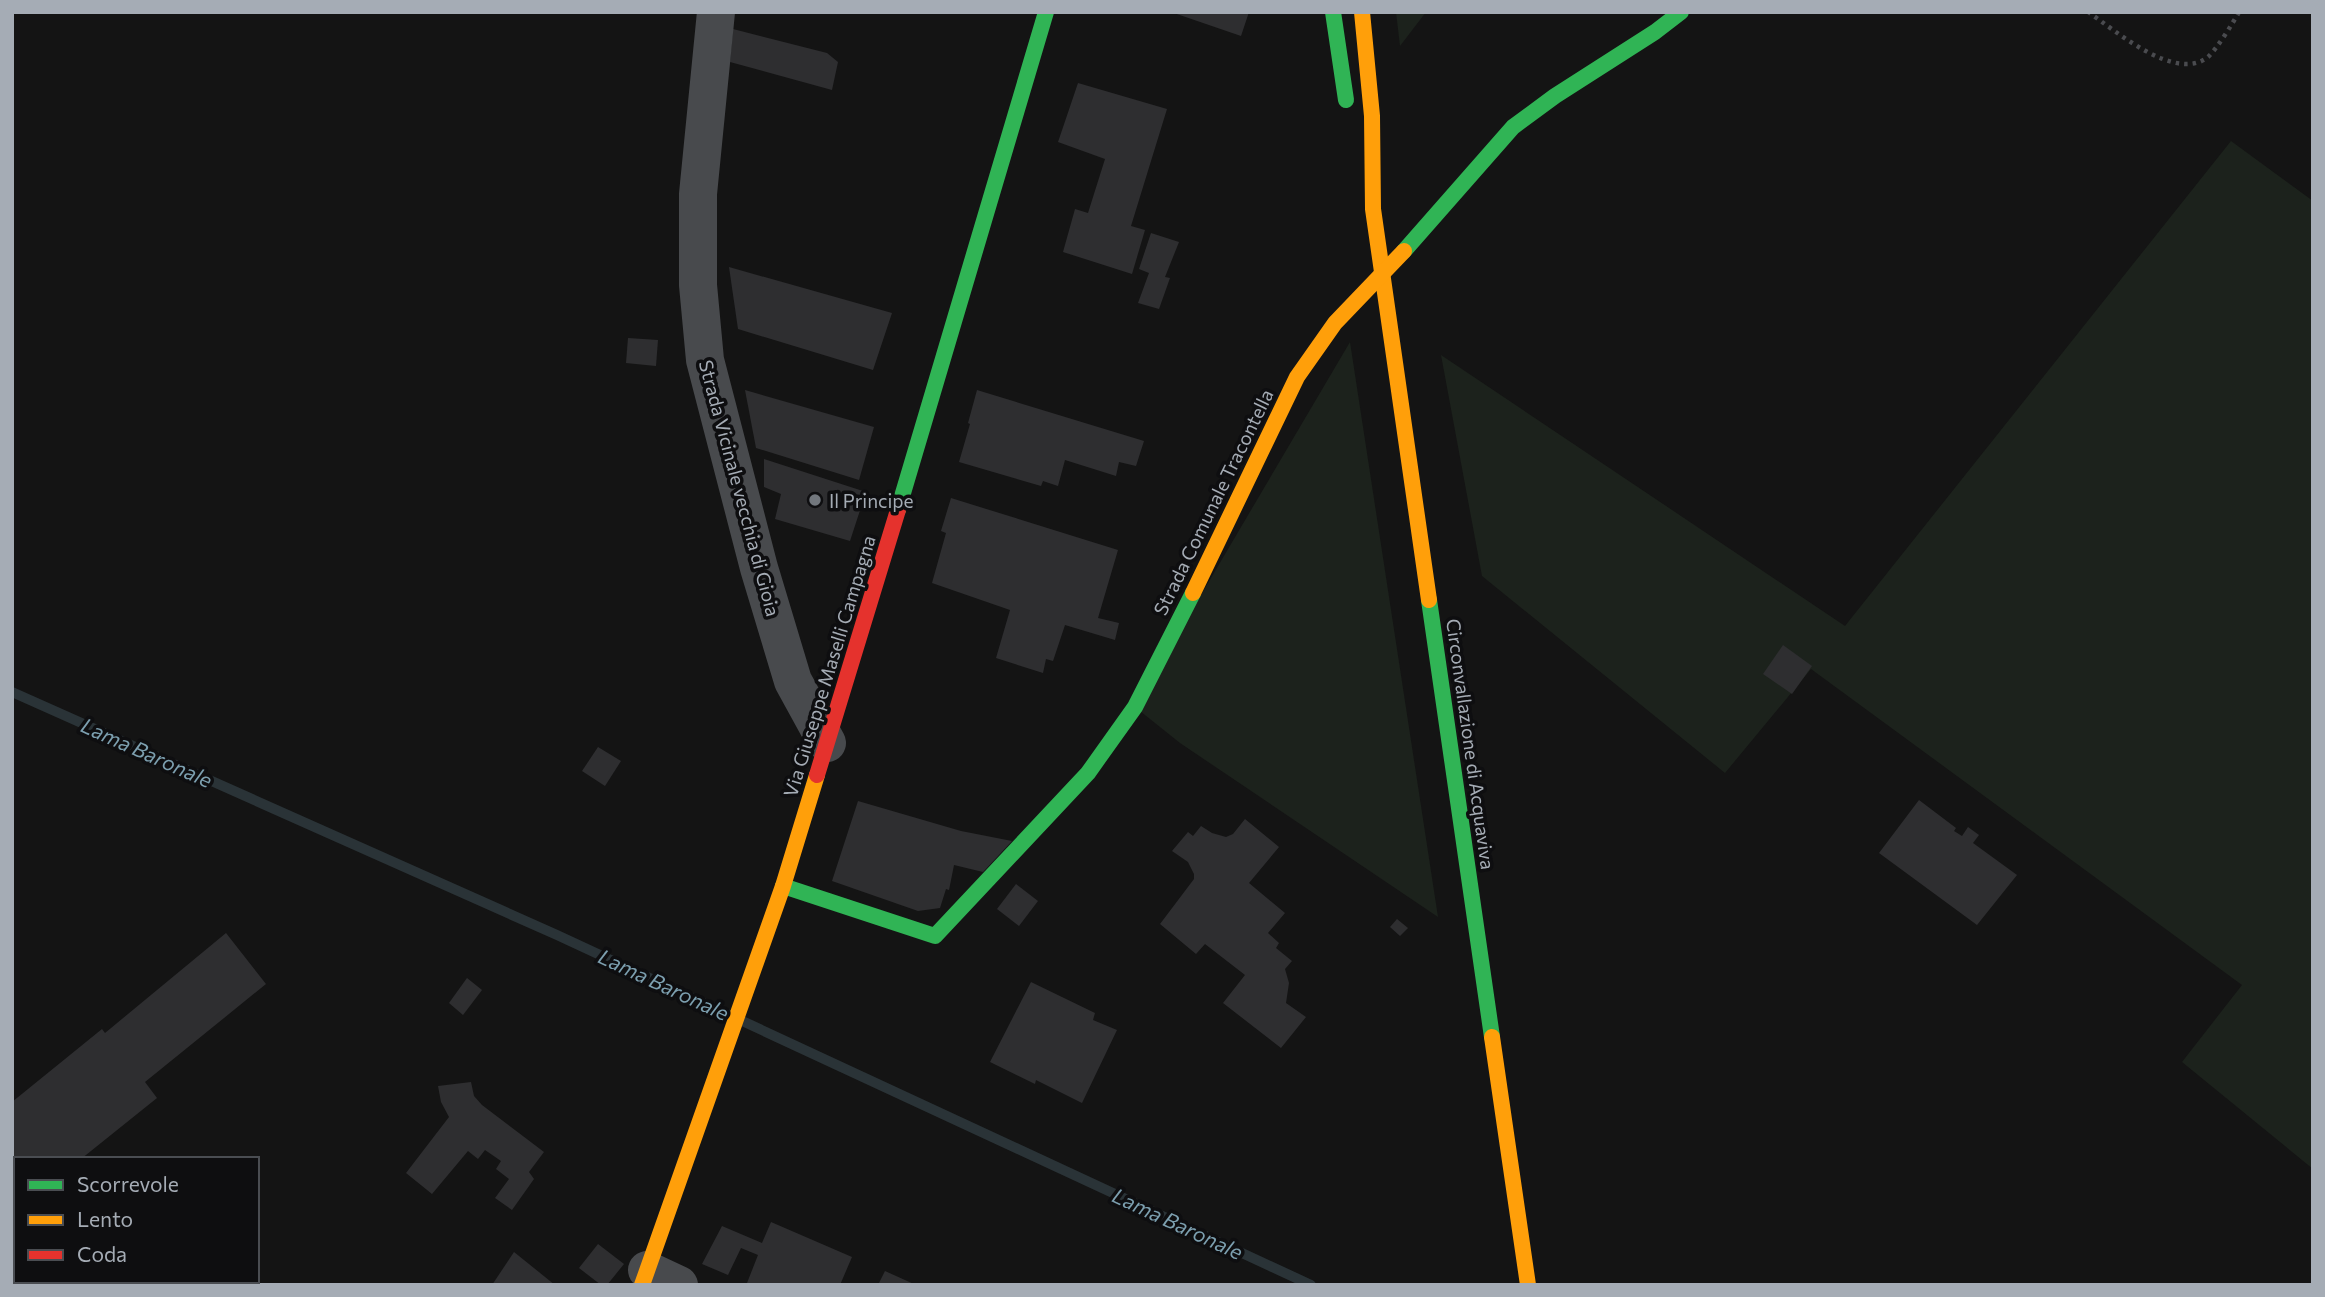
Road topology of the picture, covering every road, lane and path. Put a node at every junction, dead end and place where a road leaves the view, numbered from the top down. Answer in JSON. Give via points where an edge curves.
{"nodes":[{"id":1,"x":716,"y":12,"type":"edge"},
{"id":2,"x":1046,"y":12,"type":"edge"},
{"id":3,"x":1333,"y":12,"type":"edge"},
{"id":4,"x":1362,"y":12,"type":"edge"},
{"id":5,"x":1681,"y":12,"type":"edge"},
{"id":6,"x":2088,"y":12,"type":"edge"},
{"id":7,"x":2239,"y":12,"type":"edge"},
{"id":8,"x":1349,"y":115,"type":"dead end"},
{"id":9,"x":1355,"y":152,"type":"dead end"},
{"id":10,"x":1373,"y":209,"type":"junction"},
{"id":11,"x":1382,"y":273,"type":"junction"},
{"id":12,"x":827,"y":743,"type":"junction"},
{"id":13,"x":783,"y":886,"type":"junction"},
{"id":14,"x":656,"y":1280,"type":"edge"},
{"id":15,"x":1528,"y":1285,"type":"edge"}],
"edges":[{"from":1,"to":12,"type":"street","name":"Strada Vicinale vecchia di Gioia","via":[[698,194],[698,285],[705,360],[793,681]]},
{"from":2,"to":12,"type":"street","name":"Via Giuseppe Maselli Campagna"},
{"from":3,"to":8,"type":"street"},
{"from":4,"to":10,"type":"street","via":[[1372,116]]},
{"from":5,"to":11,"type":"street","name":"Strada Comunale Tracontella","via":[[1513,127]]},
{"from":6,"to":7,"type":"path","via":[[2157,58],[2186,65],[2207,57]]},
{"from":9,"to":10,"type":"street"},
{"from":10,"to":11,"type":"street","name":"Circonvallazione di Acquaviva"},
{"from":11,"to":13,"type":"street","name":"Strada Comunale Tracontella","via":[[1335,323],[1297,377],[1135,707],[1088,773],[935,936]]},
{"from":11,"to":15,"type":"street","name":"Circonvallazione di Acquaviva"},
{"from":12,"to":13,"type":"street","name":"Via Giuseppe Maselli Campagna"},
{"from":13,"to":14,"type":"street","name":"Via Giuseppe Maselli Campagna","via":[[729,1041]]}]}
